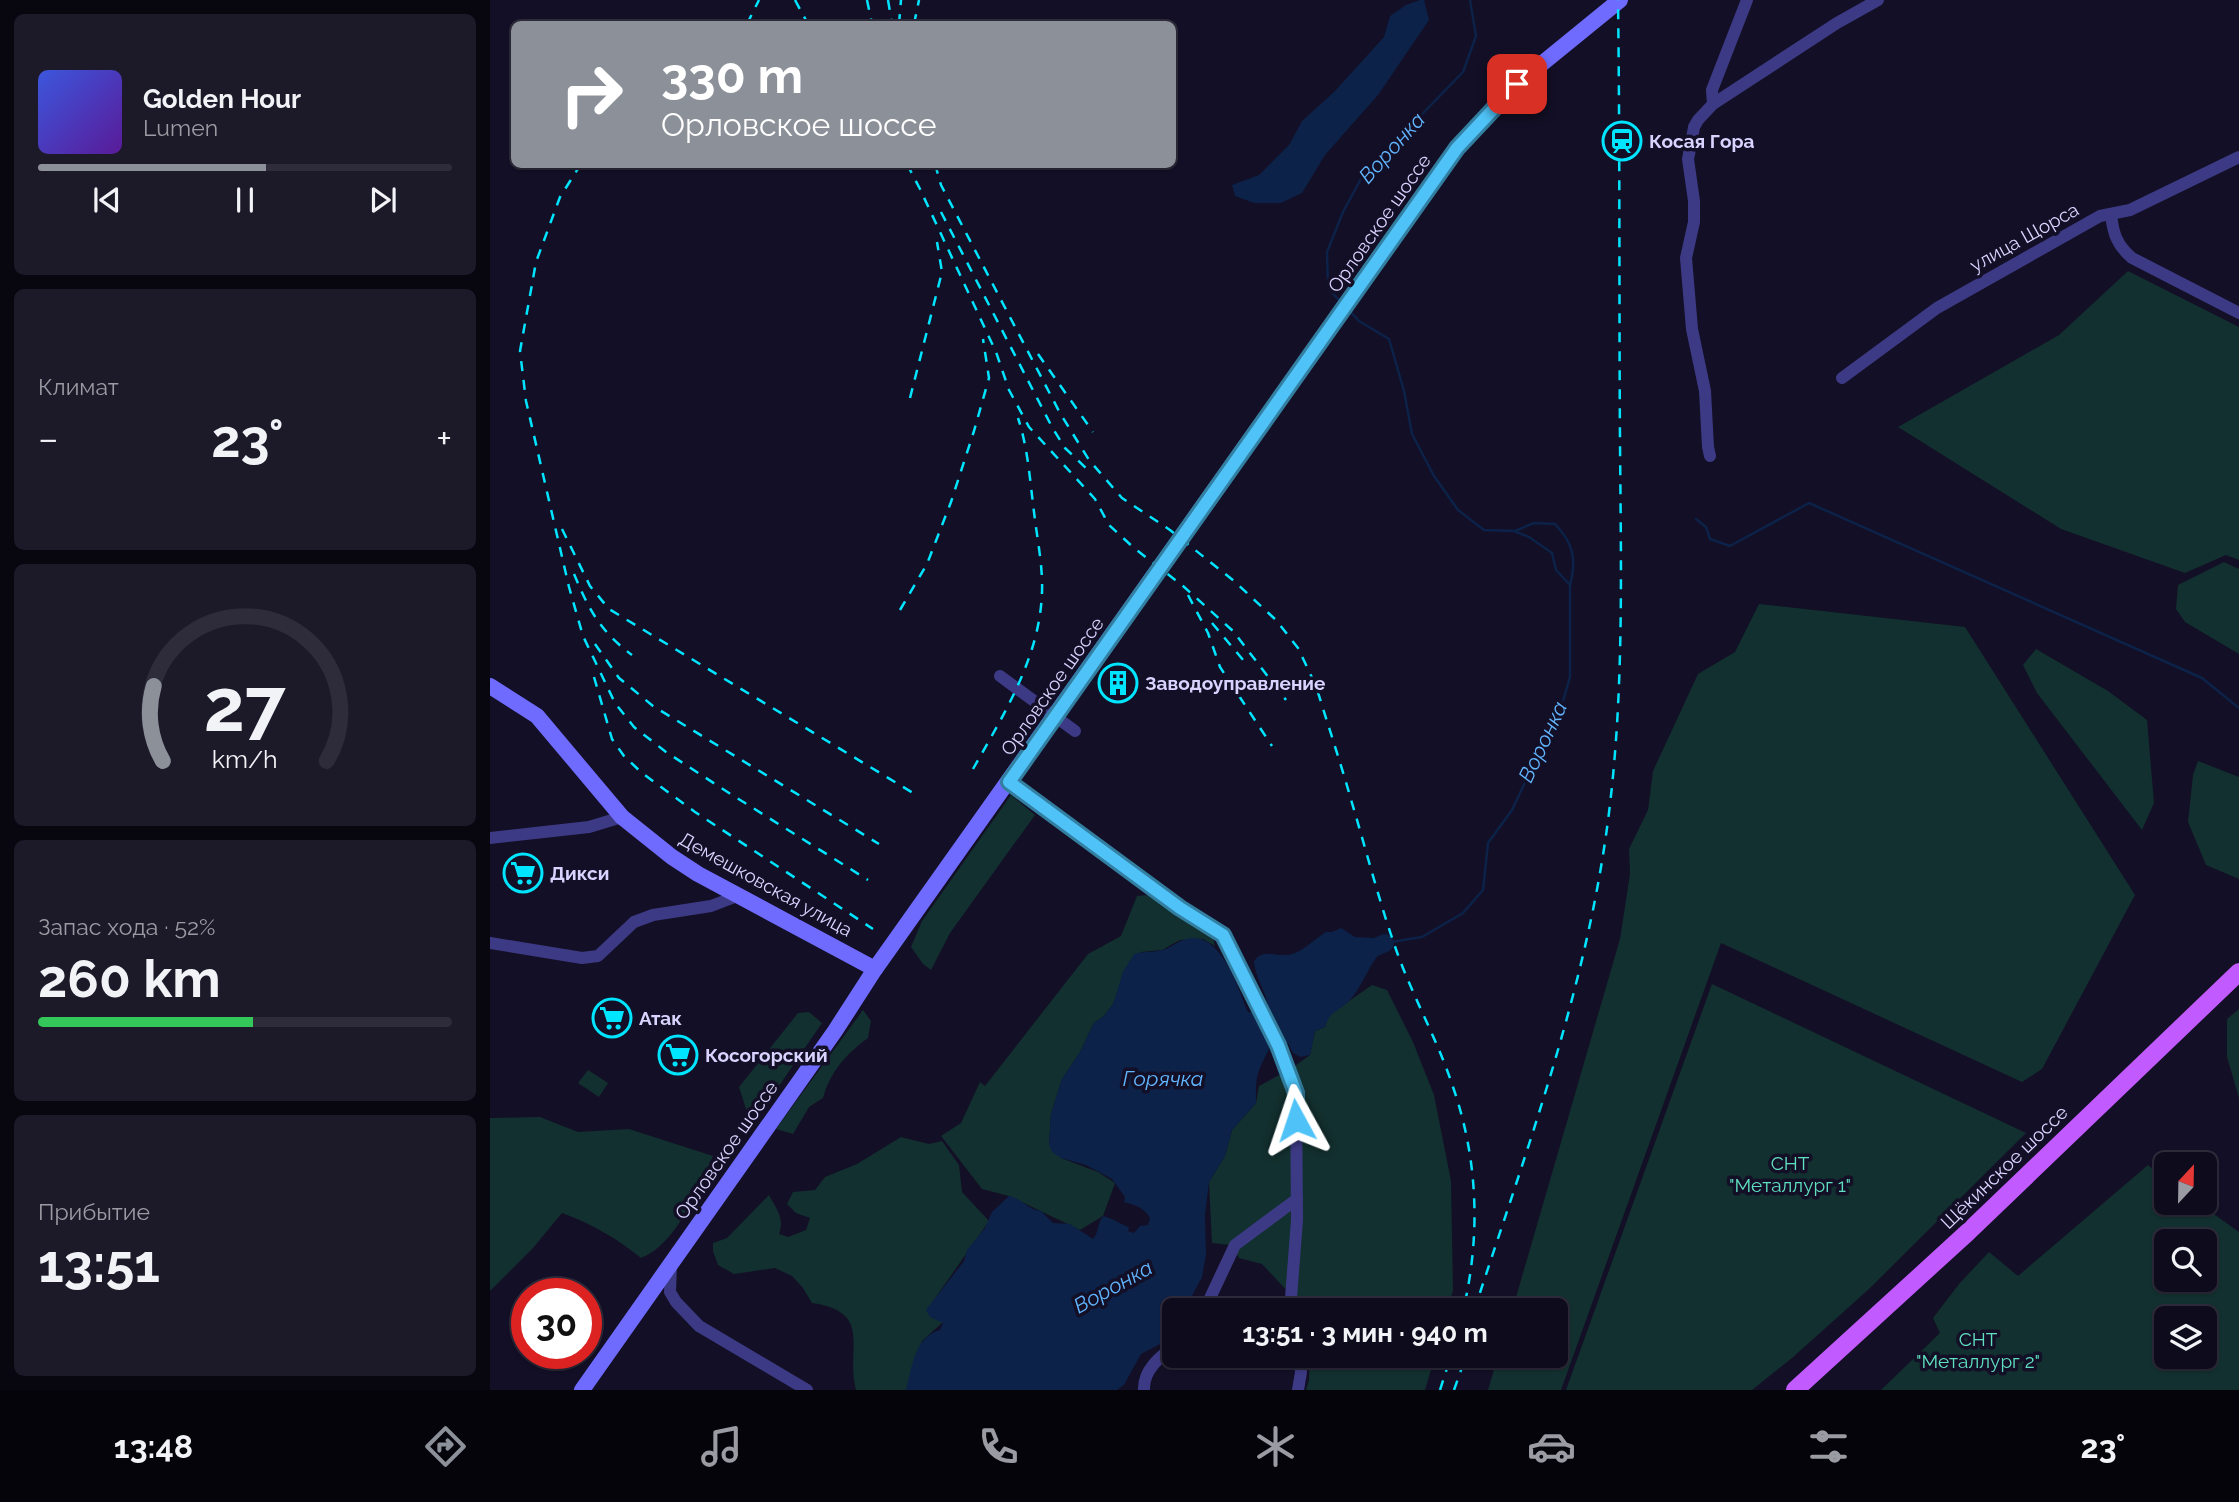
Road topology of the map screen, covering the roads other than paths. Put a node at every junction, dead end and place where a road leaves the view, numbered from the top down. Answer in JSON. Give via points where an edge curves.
{"nodes":[{"id":1,"x":1620,"y":0,"type":"edge"},
{"id":2,"x":1747,"y":0,"type":"edge"},
{"id":3,"x":1878,"y":0,"type":"edge"},
{"id":4,"x":1713,"y":104,"type":"junction"},
{"id":5,"x":2239,"y":157,"type":"edge"},
{"id":6,"x":2111,"y":214,"type":"junction"},
{"id":7,"x":2239,"y":313,"type":"edge"},
{"id":8,"x":1842,"y":378,"type":"dead end"},
{"id":9,"x":1710,"y":456,"type":"dead end"},
{"id":10,"x":999,"y":676,"type":"dead end"},
{"id":11,"x":490,"y":687,"type":"edge"},
{"id":12,"x":1076,"y":731,"type":"dead end"},
{"id":13,"x":1009,"y":782,"type":"junction"},
{"id":14,"x":622,"y":817,"type":"junction"},
{"id":15,"x":490,"y":838,"type":"edge"},
{"id":16,"x":740,"y":895,"type":"junction"},
{"id":17,"x":490,"y":943,"type":"edge"},
{"id":18,"x":875,"y":969,"type":"junction"},
{"id":19,"x":2239,"y":972,"type":"edge"},
{"id":20,"x":1297,"y":1199,"type":"junction"},
{"id":21,"x":671,"y":1266,"type":"junction"},
{"id":22,"x":1210,"y":1298,"type":"edge"},
{"id":23,"x":1291,"y":1298,"type":"edge"},
{"id":24,"x":1162,"y":1358,"type":"edge"},
{"id":25,"x":1300,"y":1368,"type":"edge"},
{"id":26,"x":582,"y":1390,"type":"edge"},
{"id":27,"x":807,"y":1390,"type":"edge"},
{"id":28,"x":1144,"y":1390,"type":"edge"},
{"id":29,"x":1298,"y":1390,"type":"edge"},
{"id":30,"x":1794,"y":1390,"type":"edge"}],
"edges":[{"from":1,"to":13,"type":"main road","name":"Орловское шоссе","via":[[1517,84],[1457,148]]},
{"from":2,"to":4,"type":"street","via":[[1712,90]]},
{"from":3,"to":4,"type":"street"},
{"from":4,"to":9,"type":"street","via":[[1694,127],[1688,159],[1694,222],[1686,266]]},
{"from":5,"to":6,"type":"street","name":"улица Щорса","via":[[2130,211]]},
{"from":6,"to":7,"type":"street","via":[[2113,234],[2132,258]]},
{"from":6,"to":8,"type":"street","name":"улица Щорса","via":[[1937,307]]},
{"from":10,"to":12,"type":"street"},
{"from":11,"to":14,"type":"main road","name":"Демешковская улица","via":[[537,716]]},
{"from":13,"to":18,"type":"main road","name":"Орловское шоссе"},
{"from":13,"to":20,"type":"street","via":[[1223,935],[1278,1045],[1296,1093]]},
{"from":14,"to":15,"type":"street","via":[[589,827]]},
{"from":14,"to":16,"type":"main road","name":"Демешковская улица","via":[[672,857]]},
{"from":16,"to":17,"type":"street","via":[[711,906],[634,922],[598,956],[582,958]]},
{"from":16,"to":18,"type":"main road","name":"Демешковская улица"},
{"from":18,"to":21,"type":"main road","name":"Орловское шоссе"},
{"from":19,"to":30,"type":"main road","name":"Щёкинское шоссе","via":[[1968,1232]]},
{"from":20,"to":22,"type":"street","via":[[1235,1245]]},
{"from":20,"to":23,"type":"street"},
{"from":21,"to":26,"type":"main road","name":"Орловское шоссе"},
{"from":21,"to":27,"type":"street","via":[[670,1292],[699,1326]]},
{"from":24,"to":28,"type":"street","via":[[1149,1371]]},
{"from":25,"to":29,"type":"street"}]}
